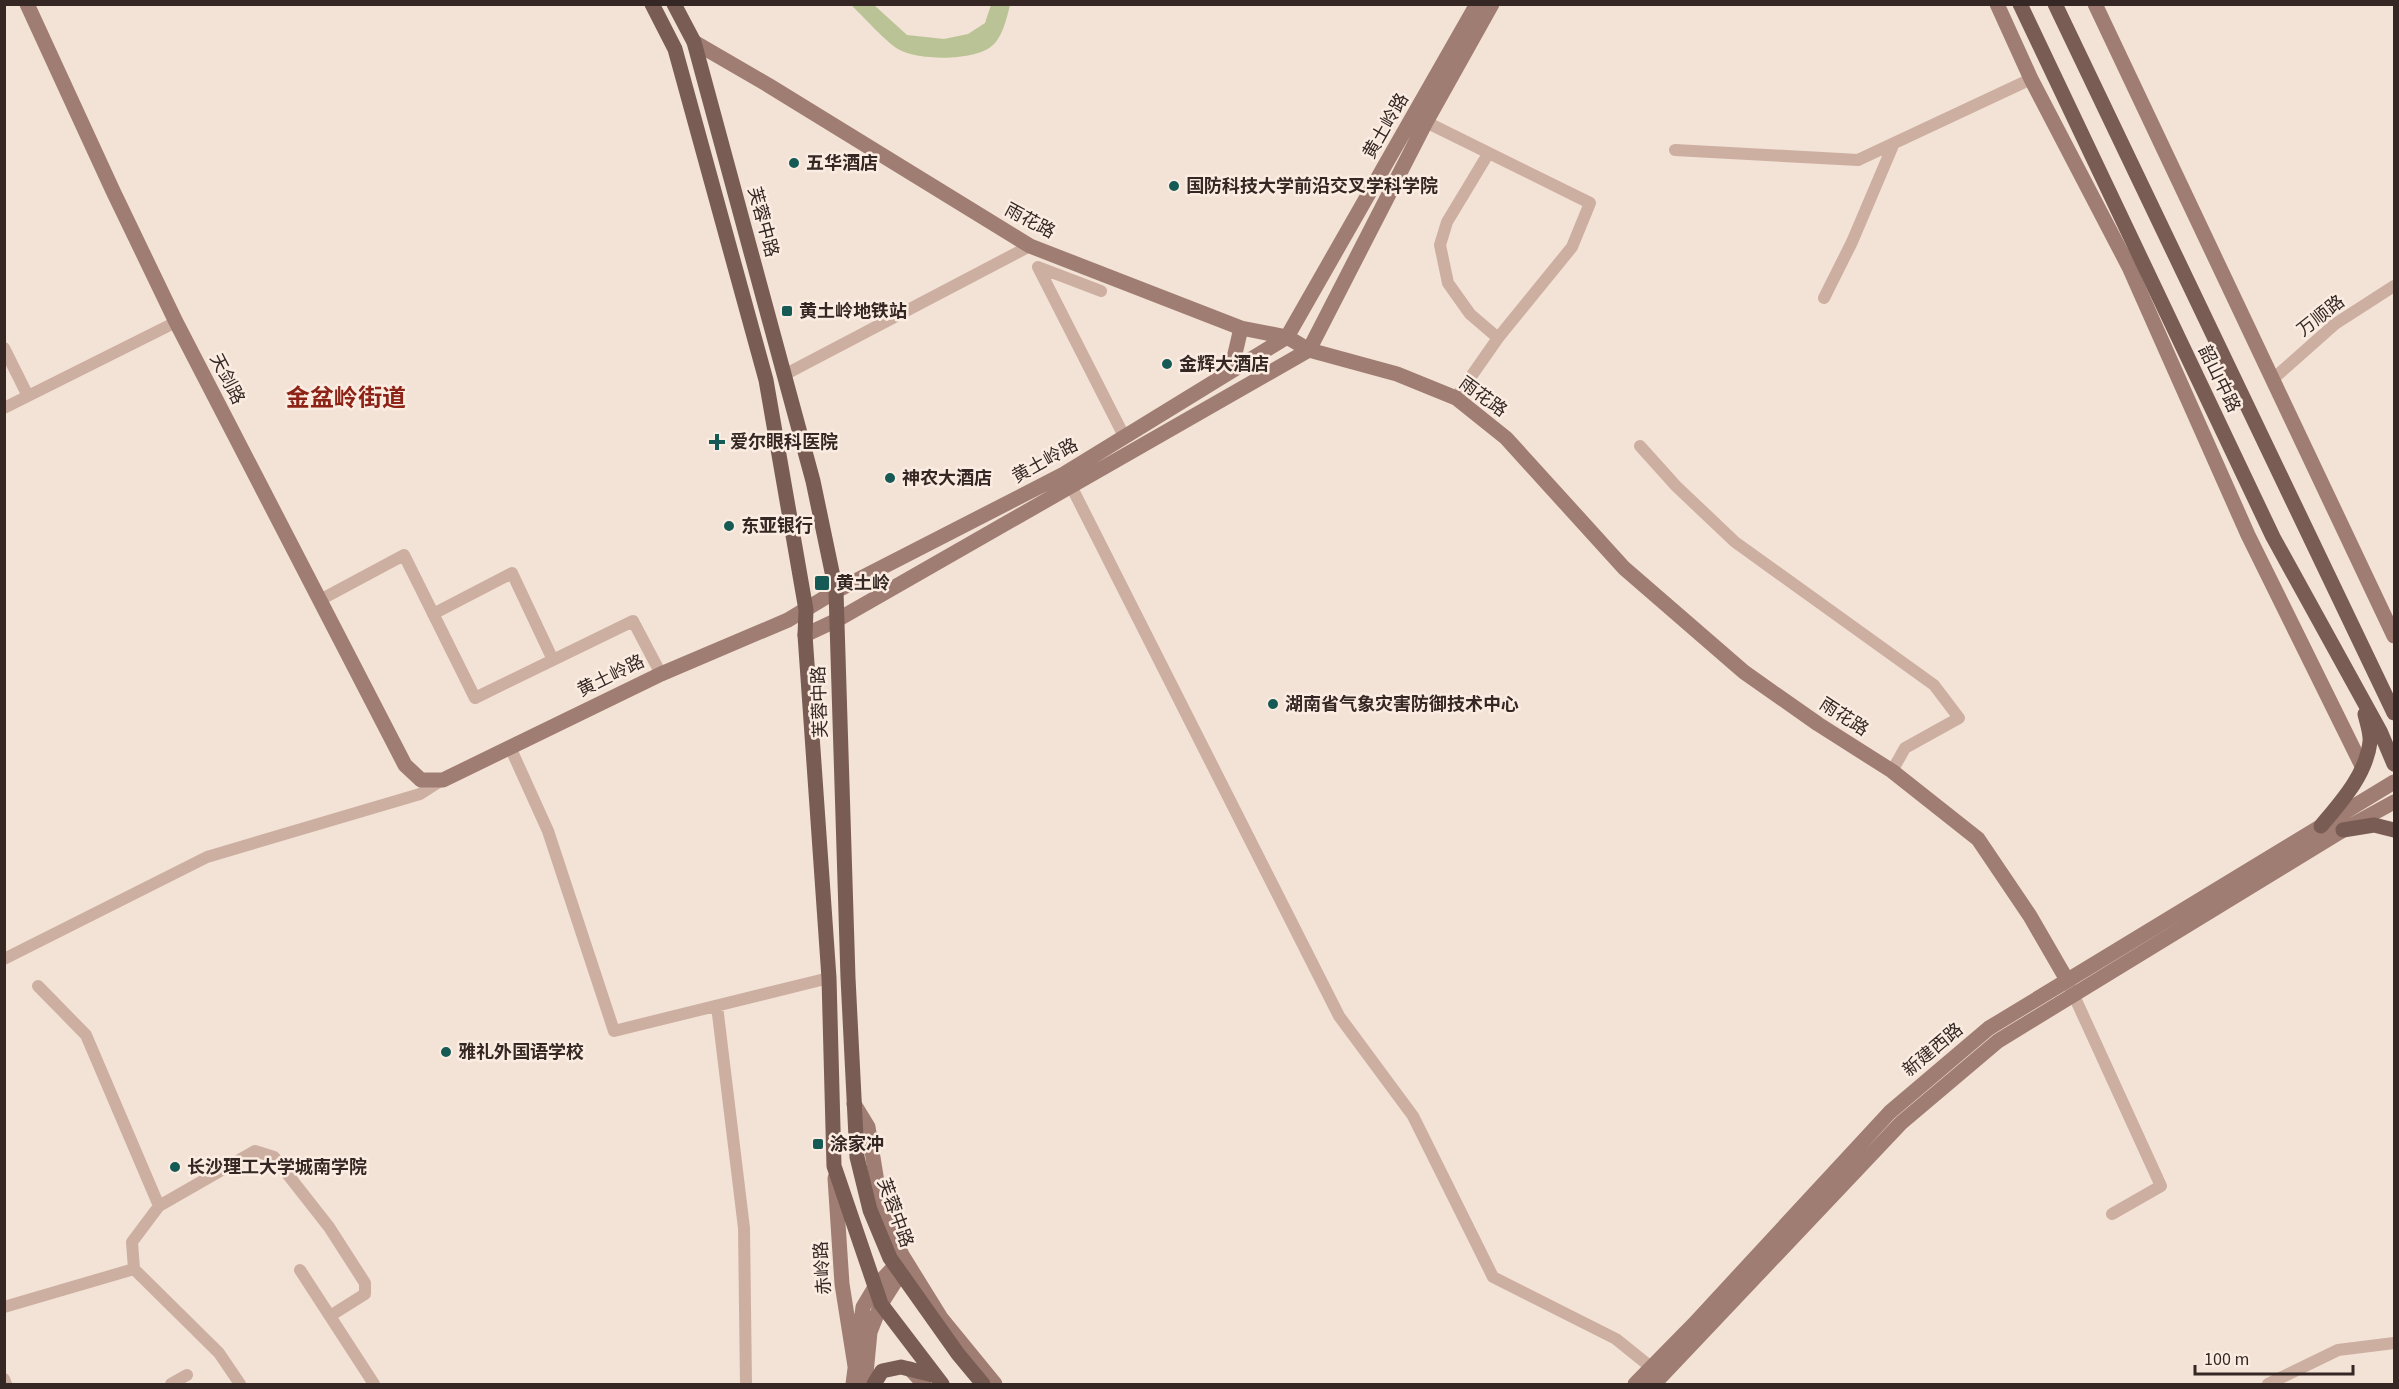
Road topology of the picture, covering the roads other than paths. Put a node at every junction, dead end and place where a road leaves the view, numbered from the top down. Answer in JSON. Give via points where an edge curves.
{"nodes":[{"id":1,"x":27,"y":4,"type":"edge"},
{"id":2,"x":645,"y":4,"type":"edge"},
{"id":3,"x":674,"y":4,"type":"edge"},
{"id":4,"x":1477,"y":4,"type":"edge"},
{"id":5,"x":1492,"y":4,"type":"edge"},
{"id":6,"x":1997,"y":4,"type":"edge"},
{"id":7,"x":2020,"y":4,"type":"edge"},
{"id":8,"x":2055,"y":4,"type":"edge"},
{"id":9,"x":2095,"y":4,"type":"edge"},
{"id":10,"x":655,"y":10,"type":"edge"},
{"id":11,"x":693,"y":42,"type":"junction"},
{"id":12,"x":2031,"y":79,"type":"junction"},
{"id":13,"x":1426,"y":122,"type":"junction"},
{"id":14,"x":1894,"y":143,"type":"junction"},
{"id":15,"x":1675,"y":150,"type":"dead end"},
{"id":16,"x":1488,"y":154,"type":"junction"},
{"id":17,"x":1030,"y":246,"type":"junction"},
{"id":18,"x":2394,"y":286,"type":"edge"},
{"id":19,"x":1101,"y":291,"type":"dead end"},
{"id":20,"x":1824,"y":298,"type":"dead end"},
{"id":21,"x":176,"y":322,"type":"junction"},
{"id":22,"x":1240,"y":328,"type":"junction"},
{"id":23,"x":1287,"y":337,"type":"junction"},
{"id":24,"x":1498,"y":338,"type":"junction"},
{"id":25,"x":4,"y":348,"type":"edge"},
{"id":26,"x":1308,"y":350,"type":"junction"},
{"id":27,"x":1230,"y":371,"type":"junction"},
{"id":28,"x":784,"y":375,"type":"junction"},
{"id":29,"x":2273,"y":379,"type":"junction"},
{"id":30,"x":28,"y":396,"type":"junction"},
{"id":31,"x":1456,"y":398,"type":"junction"},
{"id":32,"x":4,"y":408,"type":"edge"},
{"id":33,"x":1125,"y":438,"type":"junction"},
{"id":34,"x":1640,"y":446,"type":"dead end"},
{"id":35,"x":1068,"y":480,"type":"junction"},
{"id":36,"x":836,"y":591,"type":"junction"},
{"id":37,"x":320,"y":600,"type":"junction"},
{"id":38,"x":806,"y":610,"type":"junction"},
{"id":39,"x":433,"y":614,"type":"junction"},
{"id":40,"x":837,"y":620,"type":"junction"},
{"id":41,"x":805,"y":635,"type":"junction"},
{"id":42,"x":2394,"y":636,"type":"edge"},
{"id":43,"x":553,"y":660,"type":"junction"},
{"id":44,"x":661,"y":674,"type":"junction"},
{"id":45,"x":2390,"y":696,"type":"edge"},
{"id":46,"x":2362,"y":700,"type":"junction"},
{"id":47,"x":2394,"y":713,"type":"edge"},
{"id":48,"x":510,"y":747,"type":"junction"},
{"id":49,"x":2394,"y":764,"type":"edge"},
{"id":50,"x":2362,"y":766,"type":"junction"},
{"id":51,"x":1893,"y":771,"type":"junction"},
{"id":52,"x":443,"y":780,"type":"junction"},
{"id":53,"x":2394,"y":782,"type":"edge"},
{"id":54,"x":2394,"y":802,"type":"edge"},
{"id":55,"x":2321,"y":826,"type":"junction"},
{"id":56,"x":2343,"y":830,"type":"junction"},
{"id":57,"x":2394,"y":830,"type":"edge"},
{"id":58,"x":4,"y":959,"type":"edge"},
{"id":59,"x":829,"y":978,"type":"junction"},
{"id":60,"x":2067,"y":980,"type":"junction"},
{"id":61,"x":38,"y":986,"type":"dead end"},
{"id":62,"x":2074,"y":995,"type":"junction"},
{"id":63,"x":717,"y":1005,"type":"junction"},
{"id":64,"x":854,"y":1104,"type":"junction"},
{"id":65,"x":834,"y":1166,"type":"junction"},
{"id":66,"x":159,"y":1206,"type":"junction"},
{"id":67,"x":2112,"y":1214,"type":"dead end"},
{"id":68,"x":134,"y":1269,"type":"junction"},
{"id":69,"x":300,"y":1270,"type":"dead end"},
{"id":70,"x":898,"y":1270,"type":"junction"},
{"id":71,"x":875,"y":1287,"type":"junction"},
{"id":72,"x":881,"y":1304,"type":"junction"},
{"id":73,"x":4,"y":1307,"type":"edge"},
{"id":74,"x":330,"y":1316,"type":"junction"},
{"id":75,"x":2394,"y":1343,"type":"edge"},
{"id":76,"x":855,"y":1366,"type":"junction"},
{"id":77,"x":1652,"y":1368,"type":"junction"},
{"id":78,"x":186,"y":1375,"type":"dead end"},
{"id":79,"x":4,"y":1379,"type":"edge"},
{"id":80,"x":933,"y":1381,"type":"edge"},
{"id":81,"x":6,"y":1384,"type":"edge"},
{"id":82,"x":171,"y":1384,"type":"edge"},
{"id":83,"x":240,"y":1384,"type":"edge"},
{"id":84,"x":374,"y":1384,"type":"edge"},
{"id":85,"x":746,"y":1384,"type":"edge"},
{"id":86,"x":853,"y":1384,"type":"edge"},
{"id":87,"x":865,"y":1384,"type":"edge"},
{"id":88,"x":874,"y":1384,"type":"edge"},
{"id":89,"x":982,"y":1384,"type":"edge"},
{"id":90,"x":995,"y":1384,"type":"edge"},
{"id":91,"x":1635,"y":1384,"type":"edge"},
{"id":92,"x":1654,"y":1384,"type":"edge"},
{"id":93,"x":2268,"y":1384,"type":"edge"}],
"edges":[{"from":1,"to":21,"type":"street","name":"天剑路"},
{"from":2,"to":10,"type":"main road"},
{"from":3,"to":11,"type":"main road","name":"芙蓉中路"},
{"from":4,"to":23,"type":"street","name":"黄土岭路"},
{"from":5,"to":13,"type":"street","name":"黄土岭路"},
{"from":6,"to":12,"type":"street"},
{"from":7,"to":46,"type":"main road","name":"韶山中路","via":[[2273,537]]},
{"from":8,"to":45,"type":"main road","name":"韶山中路"},
{"from":9,"to":29,"type":"street"},
{"from":10,"to":38,"type":"main road","name":"芙蓉中路","via":[[675,49],[766,380]]},
{"from":11,"to":17,"type":"street","name":"雨花路"},
{"from":11,"to":28,"type":"main road","name":"芙蓉中路"},
{"from":12,"to":14,"type":"street"},
{"from":12,"to":50,"type":"street","via":[[2129,267],[2248,535]]},
{"from":13,"to":16,"type":"street"},
{"from":13,"to":26,"type":"street","name":"黄土岭路"},
{"from":14,"to":15,"type":"street","via":[[1858,160]]},
{"from":14,"to":20,"type":"street"},
{"from":16,"to":24,"type":"street","via":[[1448,222],[1440,245],[1448,283],[1470,314]]},
{"from":16,"to":24,"type":"street","via":[[1590,203],[1572,247]]},
{"from":17,"to":22,"type":"street","name":"雨花路"},
{"from":17,"to":28,"type":"street"},
{"from":18,"to":29,"type":"street","name":"万顺路","via":[[2335,324]]},
{"from":19,"to":33,"type":"street","via":[[1038,267]]},
{"from":21,"to":30,"type":"street"},
{"from":21,"to":37,"type":"street","name":"天剑路"},
{"from":22,"to":23,"type":"street","name":"雨花路"},
{"from":22,"to":27,"type":"street"},
{"from":23,"to":26,"type":"street","name":"雨花路"},
{"from":23,"to":27,"type":"street","name":"黄土岭路"},
{"from":24,"to":31,"type":"street"},
{"from":25,"to":30,"type":"street"},
{"from":26,"to":31,"type":"street","name":"雨花路","via":[[1397,374]]},
{"from":26,"to":35,"type":"street","name":"黄土岭路"},
{"from":27,"to":33,"type":"street","name":"黄土岭路"},
{"from":28,"to":36,"type":"main road","name":"芙蓉中路","via":[[813,481]]},
{"from":29,"to":42,"type":"street"},
{"from":30,"to":32,"type":"street"},
{"from":31,"to":51,"type":"street","name":"雨花路","via":[[1506,438],[1624,568],[1727,657],[1818,724]]},
{"from":33,"to":35,"type":"street","name":"黄土岭路"},
{"from":34,"to":51,"type":"street","via":[[1735,542],[1934,685],[1959,718],[1905,748]]},
{"from":35,"to":36,"type":"street","name":"黄土岭路"},
{"from":35,"to":40,"type":"street","name":"黄土岭路"},
{"from":35,"to":77,"type":"street","via":[[1340,1016],[1413,1116],[1492,1277],[1616,1339]]},
{"from":36,"to":38,"type":"street","name":"黄土岭路"},
{"from":36,"to":40,"type":"main road","name":"芙蓉中路"},
{"from":37,"to":39,"type":"street","via":[[404,555]]},
{"from":37,"to":52,"type":"street","name":"天剑路","via":[[405,765],[421,780]]},
{"from":38,"to":41,"type":"main road","name":"芙蓉中路"},
{"from":38,"to":44,"type":"street","name":"黄土岭路"},
{"from":39,"to":43,"type":"street","via":[[476,698]]},
{"from":39,"to":43,"type":"street","via":[[512,573]]},
{"from":40,"to":41,"type":"street","name":"黄土岭路"},
{"from":40,"to":64,"type":"main road","name":"芙蓉中路"},
{"from":41,"to":59,"type":"main road","name":"芙蓉中路"},
{"from":43,"to":44,"type":"street","via":[[633,621]]},
{"from":44,"to":48,"type":"street","name":"黄土岭路"},
{"from":45,"to":47,"type":"main road","name":"韶山中路"},
{"from":46,"to":49,"type":"main road","name":"韶山中路"},
{"from":46,"to":50,"type":"main road","via":[[2370,741]]},
{"from":48,"to":52,"type":"street","name":"黄土岭路"},
{"from":48,"to":63,"type":"street","via":[[548,831],[614,1030]]},
{"from":50,"to":55,"type":"main road","via":[[2351,790]]},
{"from":51,"to":60,"type":"street","name":"雨花路","via":[[1978,839]]},
{"from":52,"to":58,"type":"street","via":[[420,794],[207,857]]},
{"from":53,"to":55,"type":"street","name":"新建西路"},
{"from":54,"to":56,"type":"street","name":"新建西路"},
{"from":55,"to":60,"type":"street","name":"新建西路"},
{"from":56,"to":57,"type":"main road","via":[[2374,825]]},
{"from":56,"to":62,"type":"street","name":"新建西路"},
{"from":59,"to":63,"type":"street"},
{"from":59,"to":65,"type":"main road","name":"芙蓉中路"},
{"from":60,"to":62,"type":"street"},
{"from":60,"to":77,"type":"street","name":"新建西路","via":[[1989,1028],[1890,1112]]},
{"from":61,"to":66,"type":"street","via":[[86,1035]]},
{"from":62,"to":67,"type":"street","via":[[2161,1186]]},
{"from":62,"to":92,"type":"street","name":"新建西路","via":[[1998,1041],[1901,1124]]},
{"from":63,"to":85,"type":"street","via":[[744,1228]]},
{"from":64,"to":70,"type":"main road","name":"芙蓉中路","via":[[857,1157],[870,1210]]},
{"from":64,"to":90,"type":"street","via":[[868,1127],[877,1182],[902,1255],[940,1318]]},
{"from":65,"to":71,"type":"main road","name":"芙蓉中路"},
{"from":65,"to":76,"type":"street","name":"赤岭路","via":[[842,1284]]},
{"from":66,"to":68,"type":"street","via":[[132,1242]]},
{"from":66,"to":74,"type":"street","via":[[255,1151],[274,1157],[329,1227],[365,1283],[365,1294]]},
{"from":68,"to":73,"type":"street"},
{"from":68,"to":83,"type":"street","via":[[219,1353]]},
{"from":69,"to":74,"type":"street"},
{"from":70,"to":71,"type":"street","name":"赤岭路"},
{"from":70,"to":72,"type":"street"},
{"from":70,"to":89,"type":"main road","name":"芙蓉中路"},
{"from":71,"to":72,"type":"main road","name":"芙蓉中路"},
{"from":71,"to":76,"type":"street","name":"赤岭路","via":[[863,1307]]},
{"from":72,"to":80,"type":"main road","name":"芙蓉中路"},
{"from":72,"to":87,"type":"street","via":[[870,1332]]},
{"from":74,"to":84,"type":"street"},
{"from":75,"to":93,"type":"street","via":[[2338,1350]]},
{"from":76,"to":86,"type":"street","name":"赤岭路"},
{"from":77,"to":91,"type":"street","name":"新建西路"},
{"from":78,"to":82,"type":"street"},
{"from":79,"to":81,"type":"street"},
{"from":80,"to":88,"type":"main road","via":[[901,1366],[882,1371]]}]}
